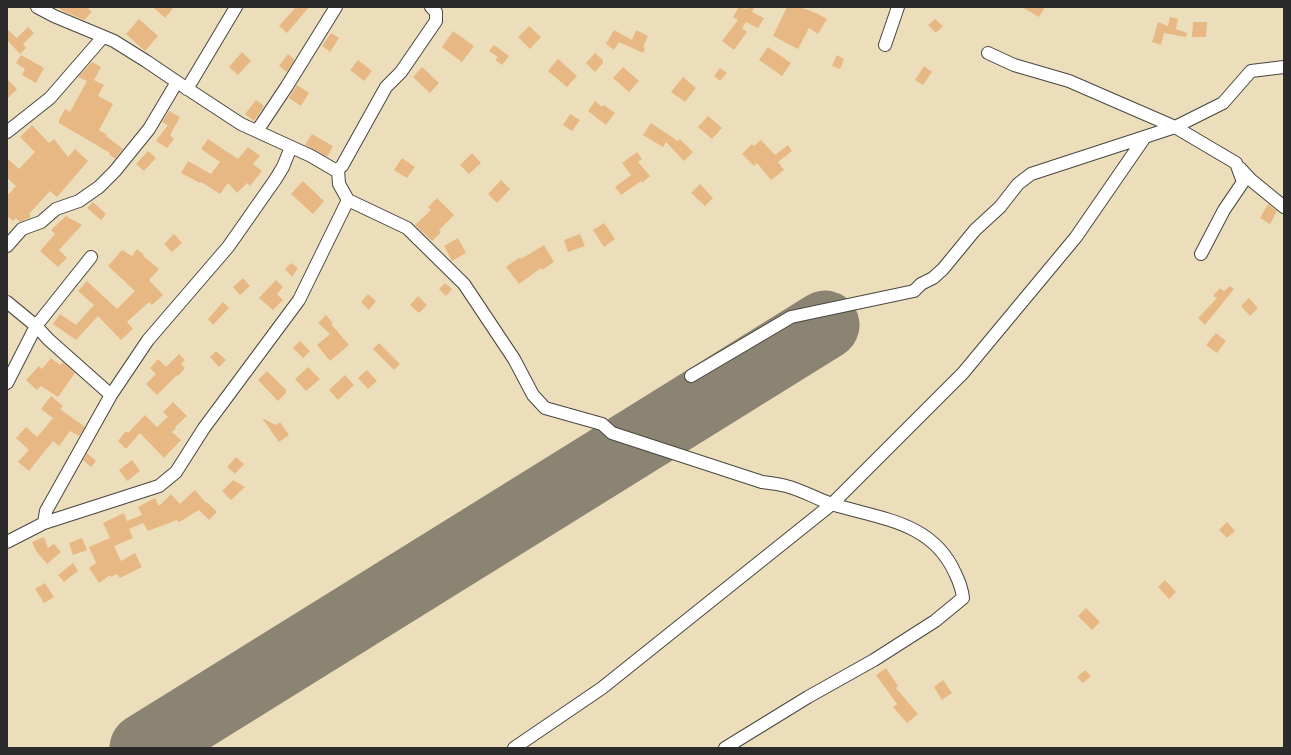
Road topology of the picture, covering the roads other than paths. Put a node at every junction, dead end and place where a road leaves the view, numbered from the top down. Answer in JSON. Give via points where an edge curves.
{"nodes":[{"id":1,"x":37,"y":7,"type":"edge"},
{"id":2,"x":236,"y":7,"type":"edge"},
{"id":3,"x":336,"y":7,"type":"edge"},
{"id":4,"x":431,"y":7,"type":"edge"},
{"id":5,"x":445,"y":7,"type":"edge"},
{"id":6,"x":898,"y":7,"type":"edge"},
{"id":7,"x":436,"y":21,"type":"junction"},
{"id":8,"x":103,"y":37,"type":"junction"},
{"id":9,"x":885,"y":45,"type":"dead end"},
{"id":10,"x":988,"y":53,"type":"dead end"},
{"id":11,"x":1284,"y":67,"type":"edge"},
{"id":12,"x":182,"y":86,"type":"junction"},
{"id":13,"x":1175,"y":127,"type":"junction"},
{"id":14,"x":257,"y":131,"type":"junction"},
{"id":15,"x":7,"y":132,"type":"edge"},
{"id":16,"x":1145,"y":137,"type":"junction"},
{"id":17,"x":291,"y":147,"type":"junction"},
{"id":18,"x":1236,"y":163,"type":"junction"},
{"id":19,"x":338,"y":169,"type":"junction"},
{"id":20,"x":348,"y":200,"type":"junction"},
{"id":21,"x":1284,"y":207,"type":"edge"},
{"id":22,"x":7,"y":246,"type":"edge"},
{"id":23,"x":1201,"y":254,"type":"dead end"},
{"id":24,"x":91,"y":257,"type":"dead end"},
{"id":25,"x":7,"y":302,"type":"edge"},
{"id":26,"x":36,"y":326,"type":"junction"},
{"id":27,"x":691,"y":376,"type":"dead end"},
{"id":28,"x":7,"y":383,"type":"edge"},
{"id":29,"x":111,"y":395,"type":"junction"},
{"id":30,"x":832,"y":504,"type":"junction"},
{"id":31,"x":44,"y":523,"type":"junction"},
{"id":32,"x":7,"y":542,"type":"edge"},
{"id":33,"x":514,"y":748,"type":"edge"},
{"id":34,"x":725,"y":748,"type":"edge"}],
"edges":[{"from":1,"to":8,"type":"street"},
{"from":2,"to":12,"type":"street"},
{"from":3,"to":14,"type":"street"},
{"from":4,"to":7,"type":"street","via":[[436,12]]},
{"from":5,"to":7,"type":"street"},
{"from":6,"to":9,"type":"street"},
{"from":7,"to":19,"type":"street","via":[[401,72],[386,87]]},
{"from":8,"to":12,"type":"street","via":[[128,49]]},
{"from":8,"to":15,"type":"street","via":[[50,98]]},
{"from":10,"to":13,"type":"street","via":[[1014,65],[1069,81]]},
{"from":11,"to":13,"type":"street","via":[[1251,71],[1223,103]]},
{"from":12,"to":14,"type":"street","via":[[241,124]]},
{"from":12,"to":22,"type":"street","via":[[99,188],[79,201],[56,209],[41,222],[22,229]]},
{"from":13,"to":16,"type":"street"},
{"from":13,"to":18,"type":"street"},
{"from":14,"to":17,"type":"street"},
{"from":16,"to":27,"type":"street","via":[[1031,174],[1018,184],[1000,208],[975,230],[943,269],[914,291],[791,317]]},
{"from":16,"to":30,"type":"street","via":[[1076,238],[963,373]]},
{"from":17,"to":19,"type":"street","via":[[332,169]]},
{"from":17,"to":29,"type":"street","via":[[275,180],[228,247],[148,340]]},
{"from":18,"to":21,"type":"street","via":[[1251,180]]},
{"from":18,"to":23,"type":"street","via":[[1243,182],[1224,210]]},
{"from":19,"to":20,"type":"street","via":[[338,184]]},
{"from":20,"to":30,"type":"street","via":[[407,228],[464,284],[514,359],[533,395],[545,408],[602,424],[612,433],[762,482],[787,486]]},
{"from":20,"to":31,"type":"street","via":[[299,300],[204,428],[176,472],[159,486]]},
{"from":24,"to":26,"type":"street"},
{"from":25,"to":26,"type":"street"},
{"from":26,"to":28,"type":"street"},
{"from":26,"to":29,"type":"street"},
{"from":29,"to":31,"type":"street","via":[[46,511]]},
{"from":30,"to":33,"type":"street","via":[[602,688]]},
{"from":30,"to":34,"type":"street","via":[[895,521],[917,531],[938,546],[952,566],[963,590],[963,598],[935,621],[874,660]]},
{"from":31,"to":32,"type":"street"}]}
